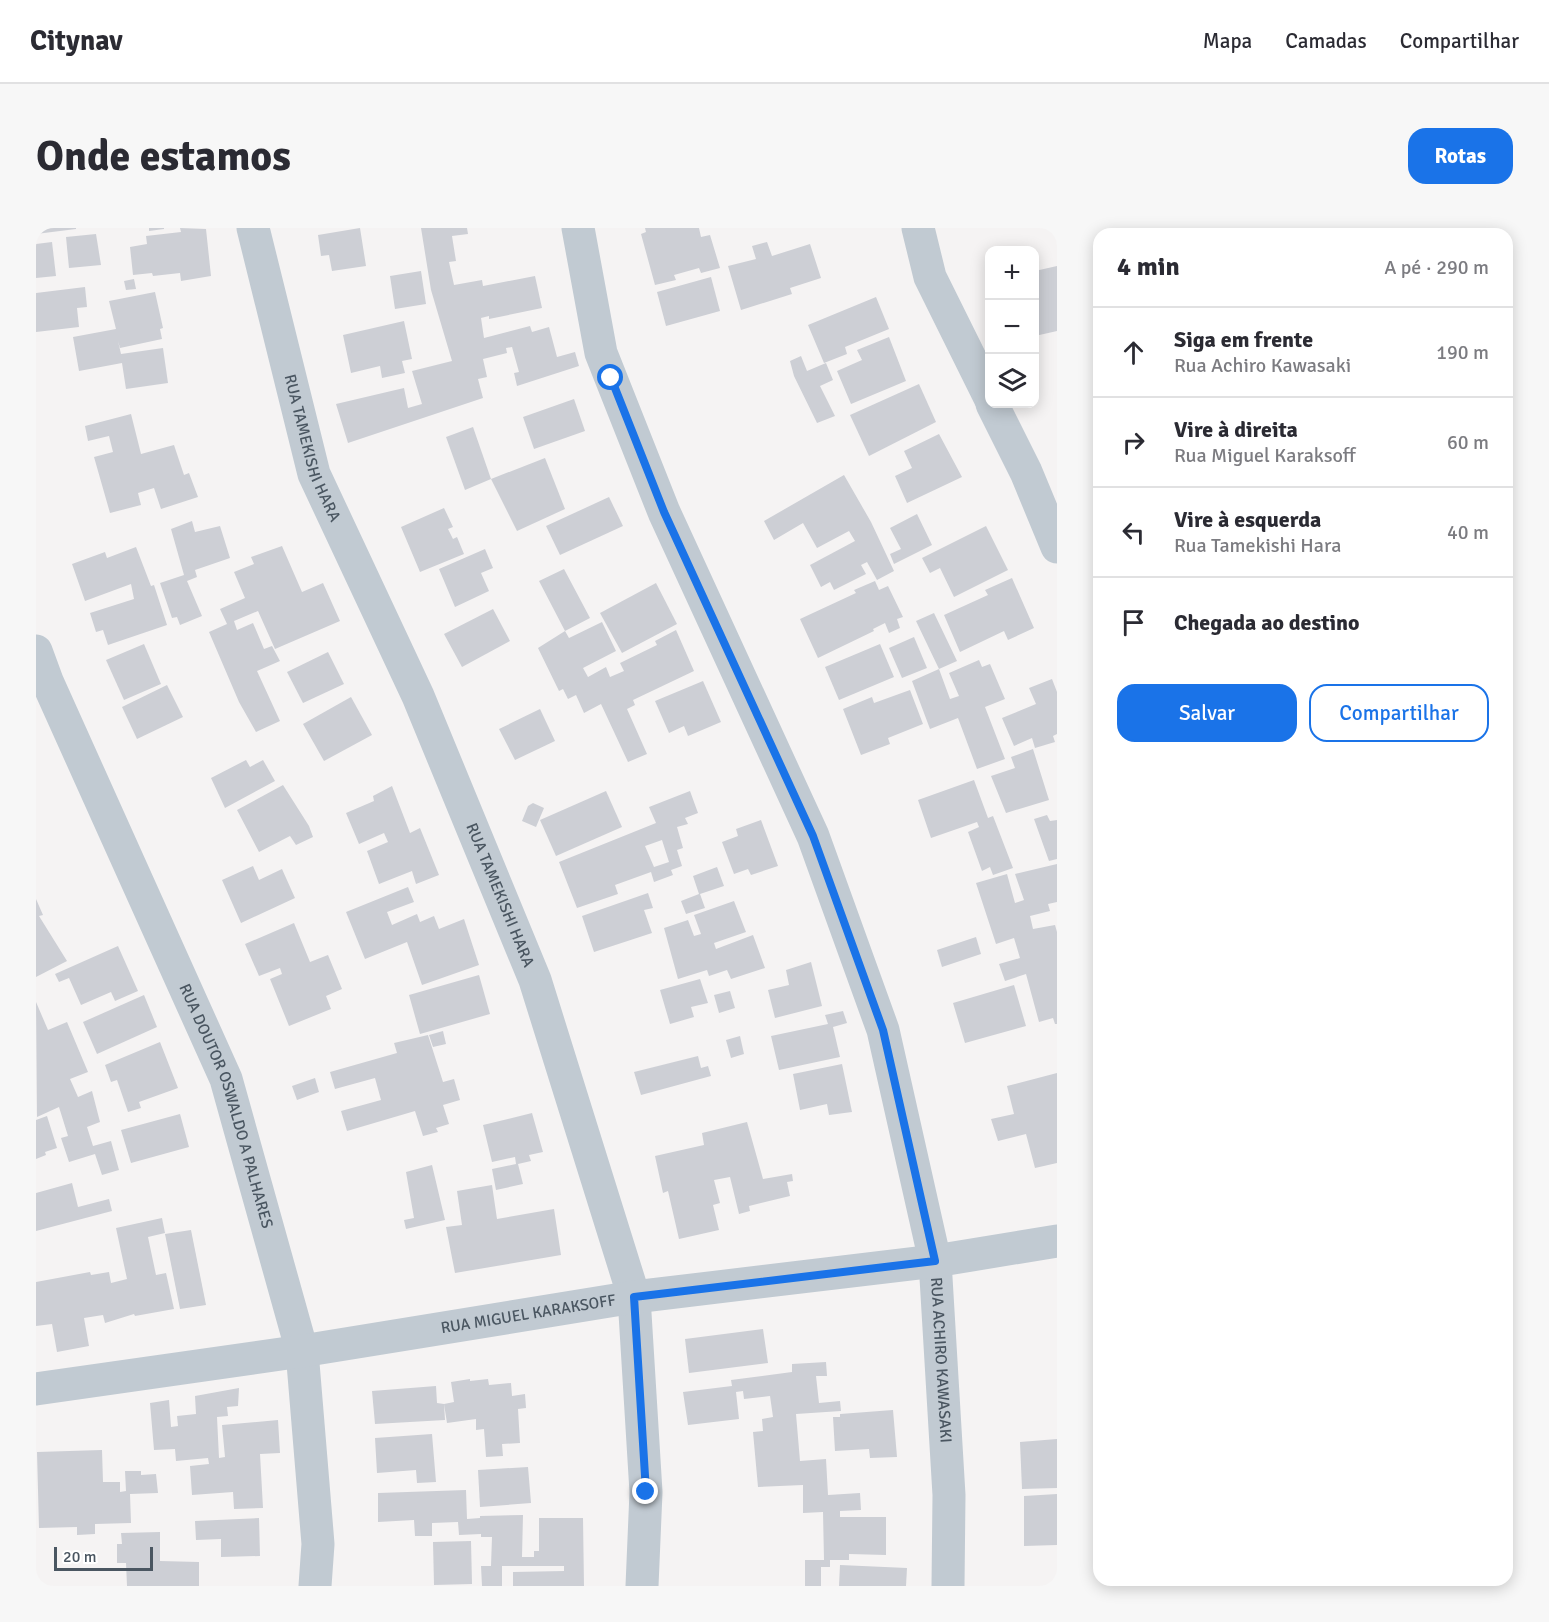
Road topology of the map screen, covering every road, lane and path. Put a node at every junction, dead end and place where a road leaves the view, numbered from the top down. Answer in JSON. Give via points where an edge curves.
{"nodes":[{"id":1,"x":253,"y":228,"type":"edge"},
{"id":2,"x":578,"y":228,"type":"edge"},
{"id":3,"x":918,"y":228,"type":"edge"},
{"id":4,"x":985,"y":388,"type":"edge"},
{"id":5,"x":994,"y":408,"type":"edge"},
{"id":6,"x":1057,"y":547,"type":"edge"},
{"id":7,"x":36,"y":651,"type":"edge"},
{"id":8,"x":1057,"y":1241,"type":"edge"},
{"id":9,"x":935,"y":1261,"type":"junction"},
{"id":10,"x":634,"y":1297,"type":"junction"},
{"id":11,"x":302,"y":1351,"type":"junction"},
{"id":12,"x":36,"y":1389,"type":"edge"},
{"id":13,"x":315,"y":1586,"type":"edge"},
{"id":14,"x":642,"y":1586,"type":"edge"},
{"id":15,"x":948,"y":1586,"type":"edge"}],
"edges":[{"from":1,"to":10,"type":"street","name":"RUA TAMEKISHI HARA","via":[[314,474],[418,696],[535,980]]},
{"from":2,"to":9,"type":"street","name":"RUA ACHIRO KAWASAKI","via":[[601,352],[664,512],[813,836],[883,1030]]},
{"from":3,"to":4,"type":"street","via":[[930,277]]},
{"from":5,"to":6,"type":"street","via":[[1026,471]]},
{"from":7,"to":11,"type":"street","name":"RUA DOUTOR OSWALDO A PALHARES","via":[[226,1079]]},
{"from":8,"to":9,"type":"street","name":"RUA MIGUEL KARAKSOFF"},
{"from":9,"to":10,"type":"street","name":"RUA MIGUEL KARAKSOFF"},
{"from":9,"to":15,"type":"street","name":"RUA ACHIRO KAWASAKI","via":[[949,1495]]},
{"from":10,"to":11,"type":"street","name":"RUA MIGUEL KARAKSOFF"},
{"from":10,"to":14,"type":"street","name":"RUA TAMEKISHI HARA","via":[[646,1492]]},
{"from":11,"to":12,"type":"street","name":"RUA MIGUEL KARAKSOFF"},
{"from":11,"to":13,"type":"street","name":"RUA DOUTOR OSWALDO A PALHARES","via":[[318,1544]]}]}
